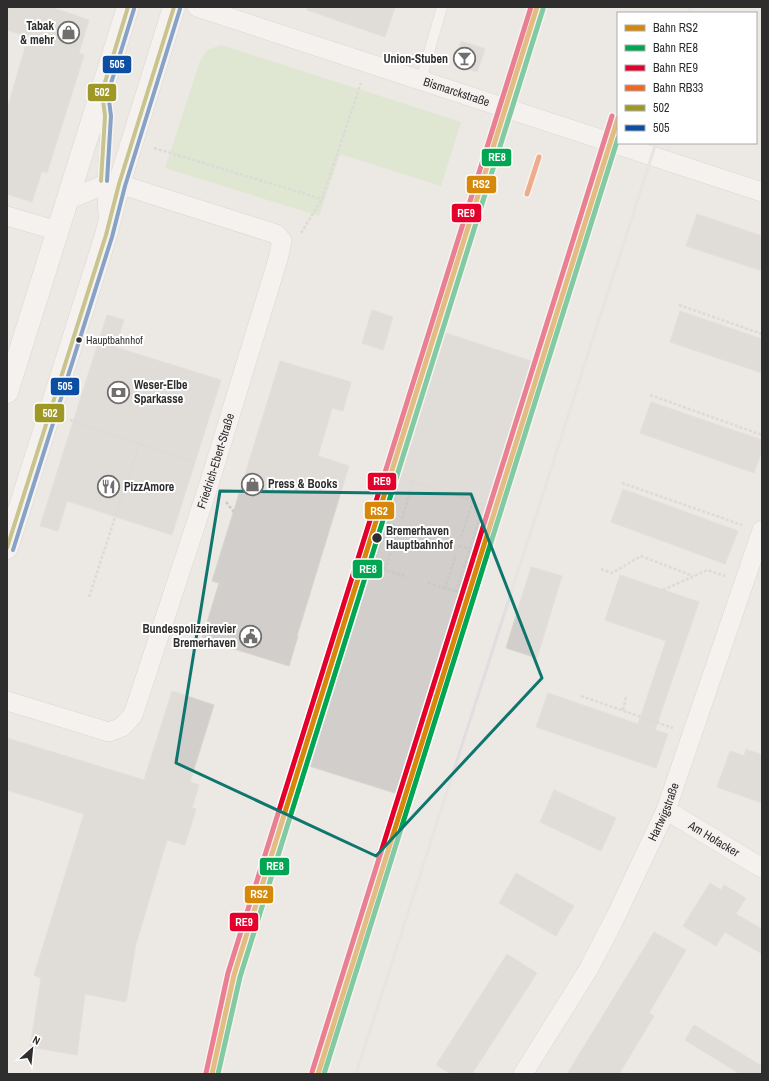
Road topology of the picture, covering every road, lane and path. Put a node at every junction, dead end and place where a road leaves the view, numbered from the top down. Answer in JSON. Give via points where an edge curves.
{"nodes":[{"id":1,"x":128,"y":7,"type":"edge"},
{"id":2,"x":174,"y":7,"type":"edge"},
{"id":3,"x":197,"y":7,"type":"edge"},
{"id":4,"x":442,"y":7,"type":"edge"},
{"id":5,"x":368,"y":63,"type":"junction"},
{"id":6,"x":421,"y":80,"type":"junction"},
{"id":7,"x":102,"y":92,"type":"junction"},
{"id":8,"x":132,"y":142,"type":"junction"},
{"id":9,"x":110,"y":185,"type":"junction"},
{"id":10,"x":762,"y":192,"type":"edge"},
{"id":11,"x":322,"y":199,"type":"junction"},
{"id":12,"x":68,"y":200,"type":"junction"},
{"id":13,"x":7,"y":216,"type":"edge"},
{"id":14,"x":58,"y":231,"type":"junction"},
{"id":15,"x":278,"y":259,"type":"junction"},
{"id":16,"x":679,"y":305,"type":"dead end"},
{"id":17,"x":762,"y":334,"type":"edge"},
{"id":18,"x":7,"y":392,"type":"edge"},
{"id":19,"x":650,"y":395,"type":"dead end"},
{"id":20,"x":50,"y":413,"type":"junction"},
{"id":21,"x":762,"y":435,"type":"edge"},
{"id":22,"x":139,"y":444,"type":"junction"},
{"id":23,"x":395,"y":476,"type":"dead end"},
{"id":24,"x":401,"y":478,"type":"junction"},
{"id":25,"x":210,"y":481,"type":"junction"},
{"id":26,"x":413,"y":482,"type":"junction"},
{"id":27,"x":622,"y":482,"type":"dead end"},
{"id":28,"x":431,"y":487,"type":"dead end"},
{"id":29,"x":456,"y":495,"type":"dead end"},
{"id":30,"x":473,"y":501,"type":"junction"},
{"id":31,"x":484,"y":504,"type":"junction"},
{"id":32,"x":491,"y":507,"type":"dead end"},
{"id":33,"x":234,"y":512,"type":"dead end"},
{"id":34,"x":402,"y":519,"type":"dead end"},
{"id":35,"x":387,"y":523,"type":"junction"},
{"id":36,"x":400,"y":527,"type":"dead end"},
{"id":37,"x":762,"y":531,"type":"edge"},
{"id":38,"x":396,"y":535,"type":"dead end"},
{"id":39,"x":462,"y":538,"type":"dead end"},
{"id":40,"x":459,"y":546,"type":"dead end"},
{"id":41,"x":7,"y":548,"type":"edge"},
{"id":42,"x":470,"y":549,"type":"junction"},
{"id":43,"x":456,"y":554,"type":"dead end"},
{"id":44,"x":368,"y":565,"type":"dead end"},
{"id":45,"x":373,"y":567,"type":"junction"},
{"id":46,"x":601,"y":569,"type":"dead end"},
{"id":47,"x":386,"y":570,"type":"junction"},
{"id":48,"x":404,"y":576,"type":"dead end"},
{"id":49,"x":694,"y":576,"type":"junction"},
{"id":50,"x":744,"y":582,"type":"junction"},
{"id":51,"x":428,"y":583,"type":"dead end"},
{"id":52,"x":445,"y":589,"type":"junction"},
{"id":53,"x":663,"y":590,"type":"dead end"},
{"id":54,"x":456,"y":592,"type":"junction"},
{"id":55,"x":464,"y":594,"type":"dead end"},
{"id":56,"x":89,"y":597,"type":"dead end"},
{"id":57,"x":581,"y":696,"type":"dead end"},
{"id":58,"x":626,"y":697,"type":"dead end"},
{"id":59,"x":7,"y":701,"type":"edge"},
{"id":60,"x":623,"y":710,"type":"junction"},
{"id":61,"x":692,"y":735,"type":"junction"},
{"id":62,"x":666,"y":810,"type":"junction"},
{"id":63,"x":762,"y":868,"type":"edge"},
{"id":64,"x":523,"y":1074,"type":"edge"}],
"edges":[{"from":1,"to":7,"type":"main road"},
{"from":2,"to":8,"type":"main road"},
{"from":3,"to":5,"type":"street","name":"Bismarckstraße"},
{"from":4,"to":6,"type":"lane"},
{"from":5,"to":6,"type":"street","name":"Bismarckstraße"},
{"from":5,"to":11,"type":"path"},
{"from":6,"to":10,"type":"street","name":"Bismarckstraße"},
{"from":7,"to":9,"type":"lane"},
{"from":7,"to":12,"type":"main road"},
{"from":8,"to":9,"type":"main road"},
{"from":8,"to":11,"type":"path"},
{"from":9,"to":12,"type":"street"},
{"from":9,"to":15,"type":"street","name":"Friedrich-Ebert-Straße","via":[[276,234],[282,241]]},
{"from":9,"to":20,"type":"main road","via":[[106,234]]},
{"from":11,"to":15,"type":"path","via":[[292,248]]},
{"from":12,"to":14,"type":"main road"},
{"from":13,"to":14,"type":"street"},
{"from":14,"to":18,"type":"main road"},
{"from":15,"to":25,"type":"street","name":"Friedrich-Ebert-Straße"},
{"from":16,"to":17,"type":"path"},
{"from":19,"to":21,"type":"path"},
{"from":20,"to":22,"type":"path"},
{"from":20,"to":41,"type":"main road"},
{"from":22,"to":25,"type":"path","via":[[198,464]]},
{"from":22,"to":56,"type":"path"},
{"from":23,"to":24,"type":"path"},
{"from":24,"to":26,"type":"path"},
{"from":24,"to":35,"type":"path"},
{"from":25,"to":33,"type":"path"},
{"from":25,"to":59,"type":"street","name":"Friedrich-Ebert-Straße","via":[[133,716],[122,727],[109,732]]},
{"from":26,"to":28,"type":"path"},
{"from":26,"to":34,"type":"path"},
{"from":27,"to":37,"type":"path"},
{"from":29,"to":30,"type":"path"},
{"from":30,"to":31,"type":"path"},
{"from":30,"to":39,"type":"path"},
{"from":31,"to":32,"type":"path"},
{"from":31,"to":42,"type":"path"},
{"from":35,"to":36,"type":"path"},
{"from":35,"to":45,"type":"path"},
{"from":37,"to":50,"type":"street","name":"Hartwigstraße"},
{"from":38,"to":47,"type":"path"},
{"from":40,"to":42,"type":"path"},
{"from":42,"to":54,"type":"path"},
{"from":43,"to":52,"type":"path"},
{"from":44,"to":45,"type":"path"},
{"from":45,"to":47,"type":"path"},
{"from":46,"to":49,"type":"path","via":[[612,573],[641,556]]},
{"from":47,"to":48,"type":"path"},
{"from":49,"to":50,"type":"path","via":[[707,570]]},
{"from":49,"to":53,"type":"path"},
{"from":50,"to":61,"type":"street","name":"Hartwigstraße"},
{"from":51,"to":52,"type":"path"},
{"from":52,"to":54,"type":"path"},
{"from":54,"to":55,"type":"path"},
{"from":57,"to":60,"type":"path"},
{"from":58,"to":60,"type":"path"},
{"from":60,"to":61,"type":"path"},
{"from":61,"to":62,"type":"street","name":"Hartwigstraße"},
{"from":62,"to":63,"type":"street","name":"Am Hofacker"},
{"from":62,"to":64,"type":"street","name":"Hartwigstraße","via":[[588,970]]}]}
